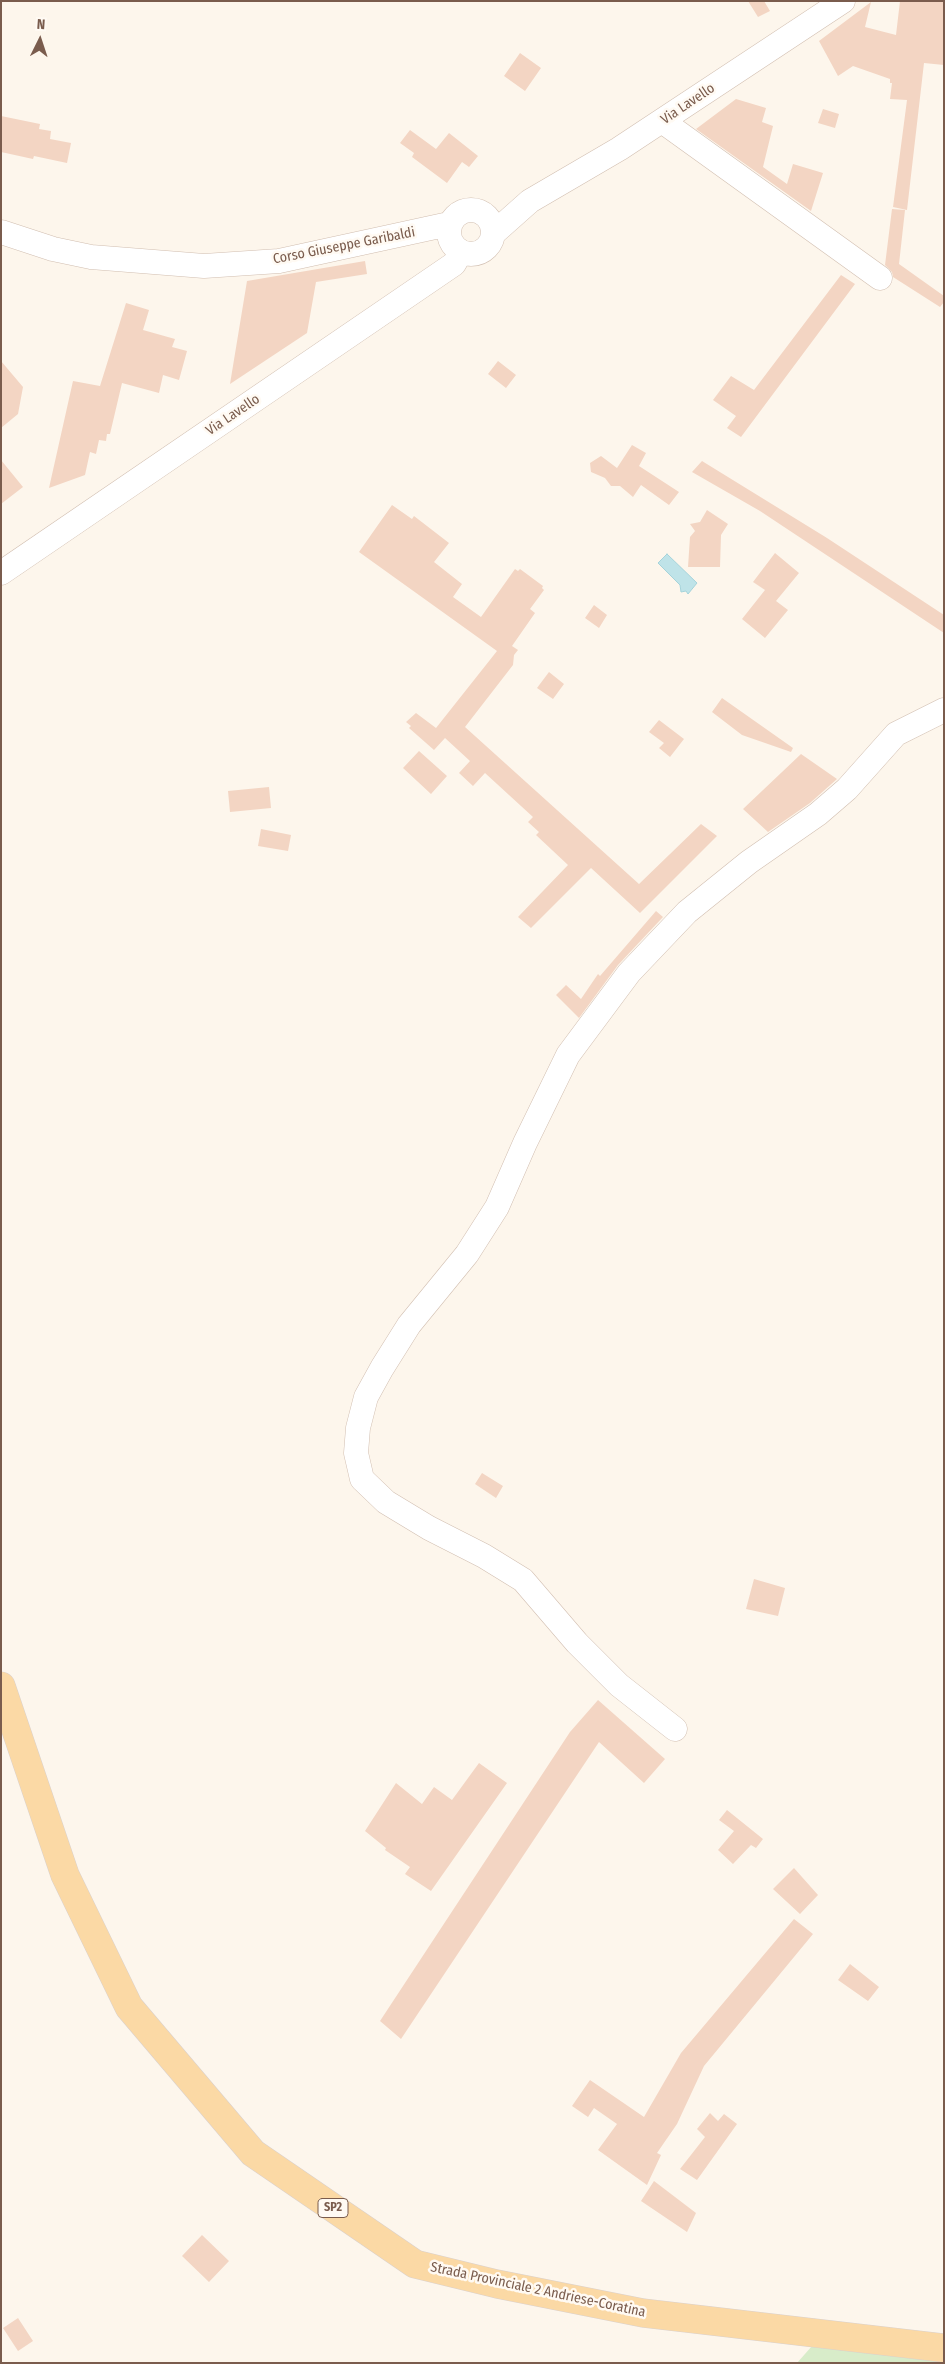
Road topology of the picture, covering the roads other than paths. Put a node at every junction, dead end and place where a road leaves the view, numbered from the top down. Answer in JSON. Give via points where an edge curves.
{"nodes":[{"id":1,"x":843,"y":1,"type":"edge"},
{"id":2,"x":662,"y":121,"type":"junction"},
{"id":3,"x":530,"y":201,"type":"junction"},
{"id":4,"x":482,"y":212,"type":"junction"},
{"id":5,"x":450,"y":224,"type":"junction"},
{"id":6,"x":1,"y":232,"type":"edge"},
{"id":7,"x":494,"y":233,"type":"junction"},
{"id":8,"x":461,"y":252,"type":"junction"},
{"id":9,"x":880,"y":278,"type":"dead end"},
{"id":10,"x":1,"y":573,"type":"edge"},
{"id":11,"x":944,"y":710,"type":"edge"},
{"id":12,"x":1,"y":1686,"type":"edge"},
{"id":13,"x":674,"y":1729,"type":"dead end"},
{"id":14,"x":944,"y":2348,"type":"edge"}],
"edges":[{"from":1,"to":2,"type":"street","name":"Via Lavello"},
{"from":2,"to":3,"type":"street","name":"Via Lavello"},
{"from":2,"to":9,"type":"street"},
{"from":3,"to":4,"type":"street","name":"Via Lavello"},
{"from":3,"to":7,"type":"street","name":"Via Lavello"},
{"from":4,"to":5,"type":"street","via":[[463,210]]},
{"from":4,"to":7,"type":"street","via":[[491,221]]},
{"from":5,"to":6,"type":"street","name":"Corso Giuseppe Garibaldi","via":[[279,261],[204,266],[91,256],[53,249]]},
{"from":5,"to":8,"type":"street","via":[[449,237]]},
{"from":7,"to":8,"type":"street","via":[[482,251]]},
{"from":8,"to":10,"type":"street","name":"Via Lavello","via":[[454,264]]},
{"from":11,"to":13,"type":"street","via":[[896,734],[847,789],[688,912],[629,973],[568,1055],[497,1207],[467,1254],[409,1325],[364,1405],[356,1453],[362,1479],[386,1502],[523,1580],[619,1685]]},
{"from":12,"to":14,"type":"main road","name":"Strada Provinciale 2 Andriese-Coratina","number":"SP2","via":[[65,1875],[129,2007],[253,2153],[415,2264],[496,2284],[643,2313]]}]}
